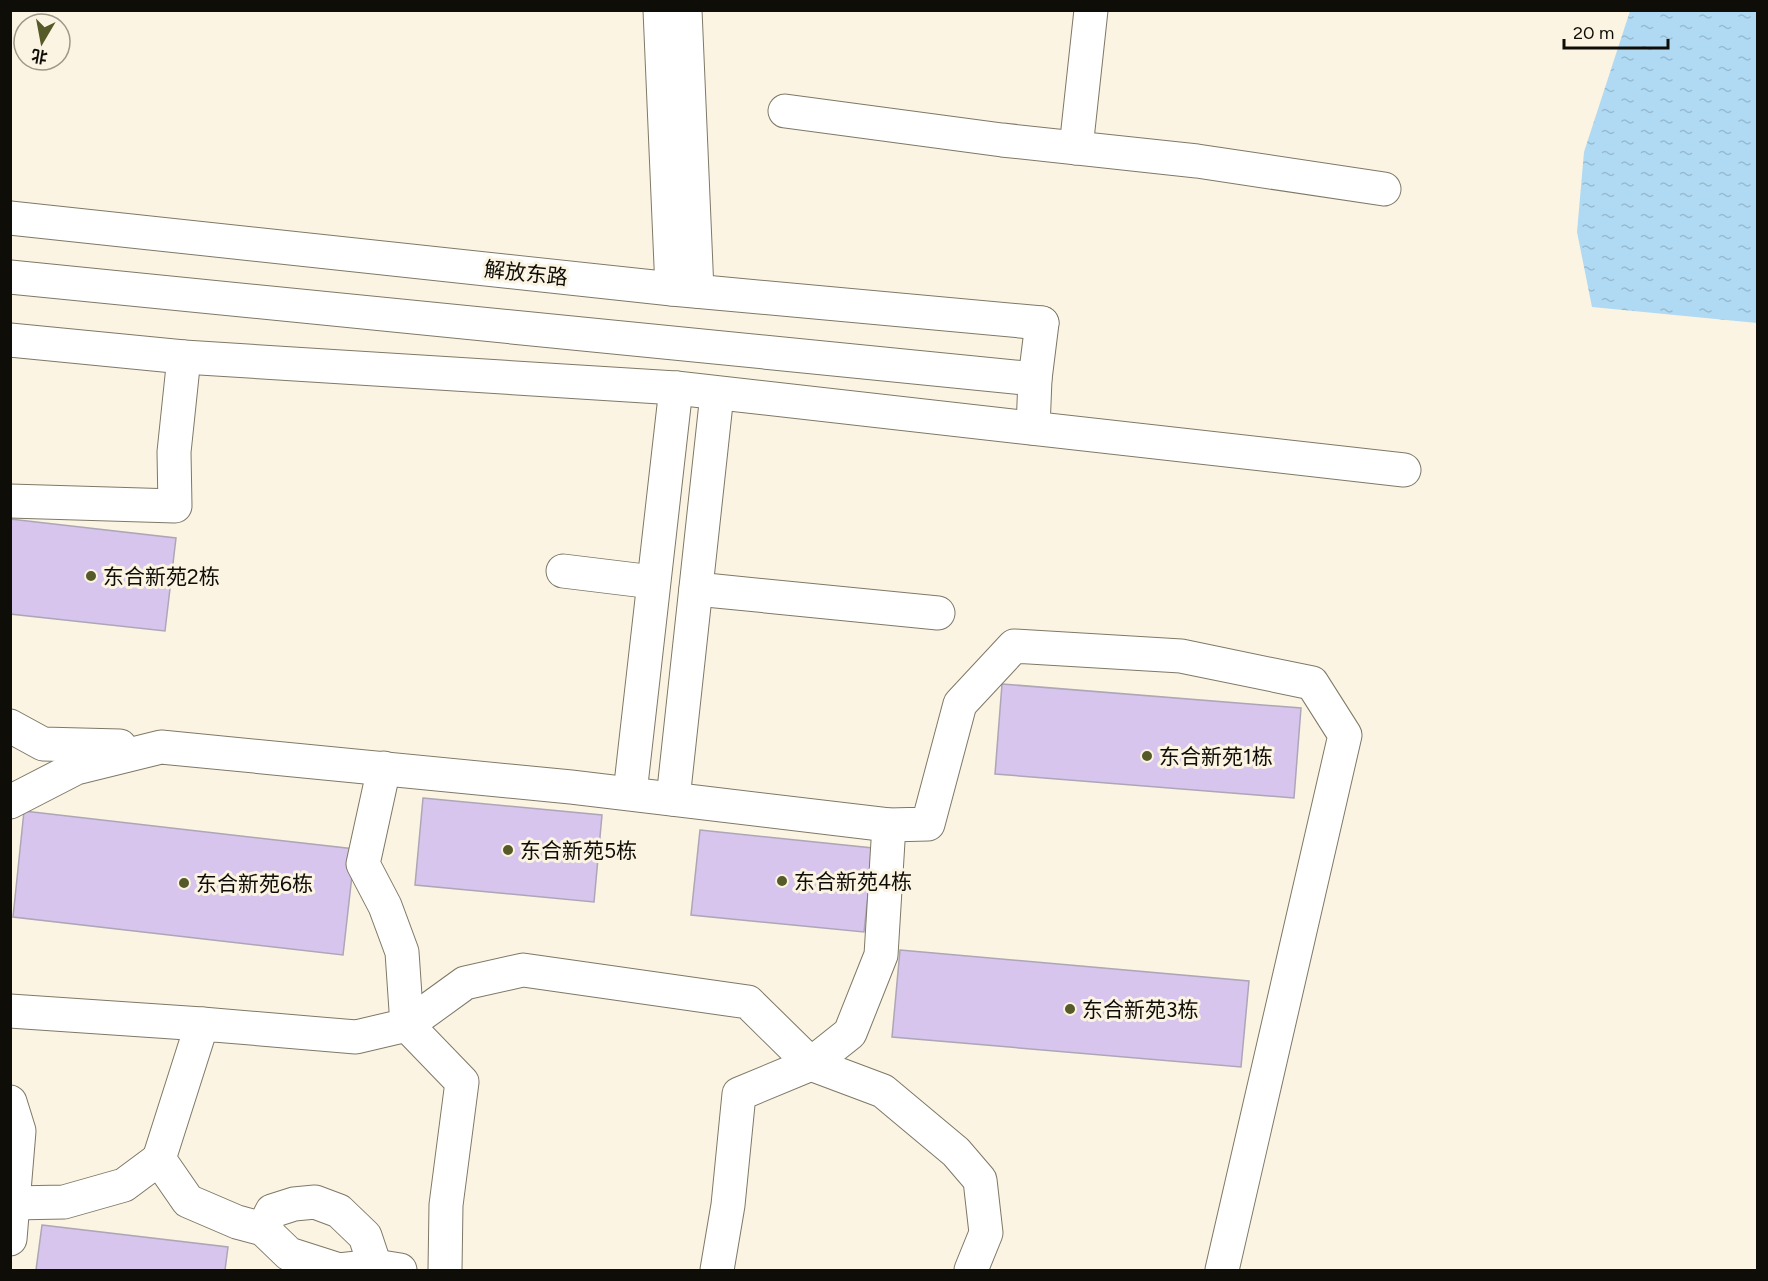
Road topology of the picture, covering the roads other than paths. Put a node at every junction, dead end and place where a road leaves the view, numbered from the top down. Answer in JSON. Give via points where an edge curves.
{"nodes":[{"id":1,"x":660,"y":10,"type":"edge"},
{"id":2,"x":685,"y":10,"type":"edge"},
{"id":3,"x":1091,"y":10,"type":"edge"},
{"id":4,"x":785,"y":111,"type":"dead end"},
{"id":5,"x":1076,"y":148,"type":"junction"},
{"id":6,"x":1384,"y":189,"type":"dead end"},
{"id":7,"x":10,"y":218,"type":"edge"},
{"id":8,"x":10,"y":277,"type":"edge"},
{"id":9,"x":685,"y":290,"type":"junction"},
{"id":10,"x":10,"y":340,"type":"edge"},
{"id":11,"x":184,"y":357,"type":"junction"},
{"id":12,"x":1035,"y":379,"type":"junction"},
{"id":13,"x":676,"y":387,"type":"junction"},
{"id":14,"x":717,"y":394,"type":"junction"},
{"id":15,"x":1033,"y":428,"type":"junction"},
{"id":16,"x":1404,"y":470,"type":"dead end"},
{"id":17,"x":10,"y":501,"type":"edge"},
{"id":18,"x":563,"y":571,"type":"dead end"},
{"id":19,"x":653,"y":582,"type":"junction"},
{"id":20,"x":696,"y":589,"type":"junction"},
{"id":21,"x":938,"y":613,"type":"dead end"},
{"id":22,"x":10,"y":726,"type":"edge"},
{"id":23,"x":161,"y":747,"type":"junction"},
{"id":24,"x":384,"y":768,"type":"junction"},
{"id":25,"x":630,"y":793,"type":"junction"},
{"id":26,"x":673,"y":799,"type":"junction"},
{"id":27,"x":10,"y":802,"type":"edge"},
{"id":28,"x":889,"y":825,"type":"junction"},
{"id":29,"x":10,"y":1011,"type":"edge"},
{"id":30,"x":202,"y":1024,"type":"junction"},
{"id":31,"x":407,"y":1025,"type":"junction"},
{"id":32,"x":811,"y":1064,"type":"junction"},
{"id":33,"x":10,"y":1102,"type":"edge"},
{"id":34,"x":159,"y":1159,"type":"junction"},
{"id":35,"x":14,"y":1203,"type":"junction"},
{"id":36,"x":263,"y":1229,"type":"junction"},
{"id":37,"x":10,"y":1239,"type":"edge"},
{"id":38,"x":387,"y":1268,"type":"edge"},
{"id":39,"x":445,"y":1270,"type":"edge"},
{"id":40,"x":717,"y":1270,"type":"edge"},
{"id":41,"x":971,"y":1270,"type":"edge"},
{"id":42,"x":1222,"y":1270,"type":"edge"}],
"edges":[{"from":1,"to":9,"type":"street"},
{"from":2,"to":9,"type":"street"},
{"from":3,"to":5,"type":"street"},
{"from":4,"to":5,"type":"street"},
{"from":5,"to":6,"type":"street","via":[[1197,161]]},
{"from":7,"to":9,"type":"street","name":"解放东路"},
{"from":8,"to":12,"type":"street"},
{"from":9,"to":12,"type":"street","name":"解放东路","via":[[1042,323]]},
{"from":10,"to":11,"type":"street"},
{"from":11,"to":13,"type":"street"},
{"from":11,"to":17,"type":"street","via":[[174,452],[175,506]]},
{"from":12,"to":15,"type":"street"},
{"from":13,"to":14,"type":"street"},
{"from":13,"to":19,"type":"street"},
{"from":14,"to":15,"type":"street"},
{"from":14,"to":20,"type":"street"},
{"from":15,"to":16,"type":"street"},
{"from":18,"to":19,"type":"street"},
{"from":19,"to":25,"type":"street"},
{"from":20,"to":21,"type":"street"},
{"from":20,"to":26,"type":"street"},
{"from":22,"to":23,"type":"street","via":[[43,744]]},
{"from":23,"to":24,"type":"street"},
{"from":23,"to":27,"type":"street","via":[[76,768]]},
{"from":24,"to":25,"type":"street"},
{"from":24,"to":31,"type":"street","via":[[363,864],[385,906],[402,952]]},
{"from":25,"to":26,"type":"street"},
{"from":26,"to":28,"type":"street"},
{"from":28,"to":32,"type":"street","via":[[881,955],[850,1033]]},
{"from":28,"to":42,"type":"street","via":[[928,824],[960,704],[1014,646],[1180,656],[1312,683],[1345,735]]},
{"from":29,"to":30,"type":"street"},
{"from":30,"to":31,"type":"street","via":[[356,1037]]},
{"from":30,"to":34,"type":"street"},
{"from":31,"to":32,"type":"street","via":[[465,983],[523,970],[748,1002]]},
{"from":31,"to":39,"type":"street","via":[[462,1082],[446,1205]]},
{"from":32,"to":40,"type":"street","via":[[739,1095]]},
{"from":32,"to":41,"type":"street","via":[[883,1091],[956,1152],[980,1180],[986,1233]]},
{"from":33,"to":35,"type":"street","via":[[19,1131]]},
{"from":34,"to":35,"type":"street","via":[[124,1185],[64,1202]]},
{"from":34,"to":36,"type":"street","via":[[188,1202]]},
{"from":35,"to":37,"type":"street"},
{"from":36,"to":38,"type":"street","via":[[289,1254],[339,1269]]},
{"from":36,"to":38,"type":"street","via":[[272,1211],[315,1202],[339,1210],[365,1236]]}]}
